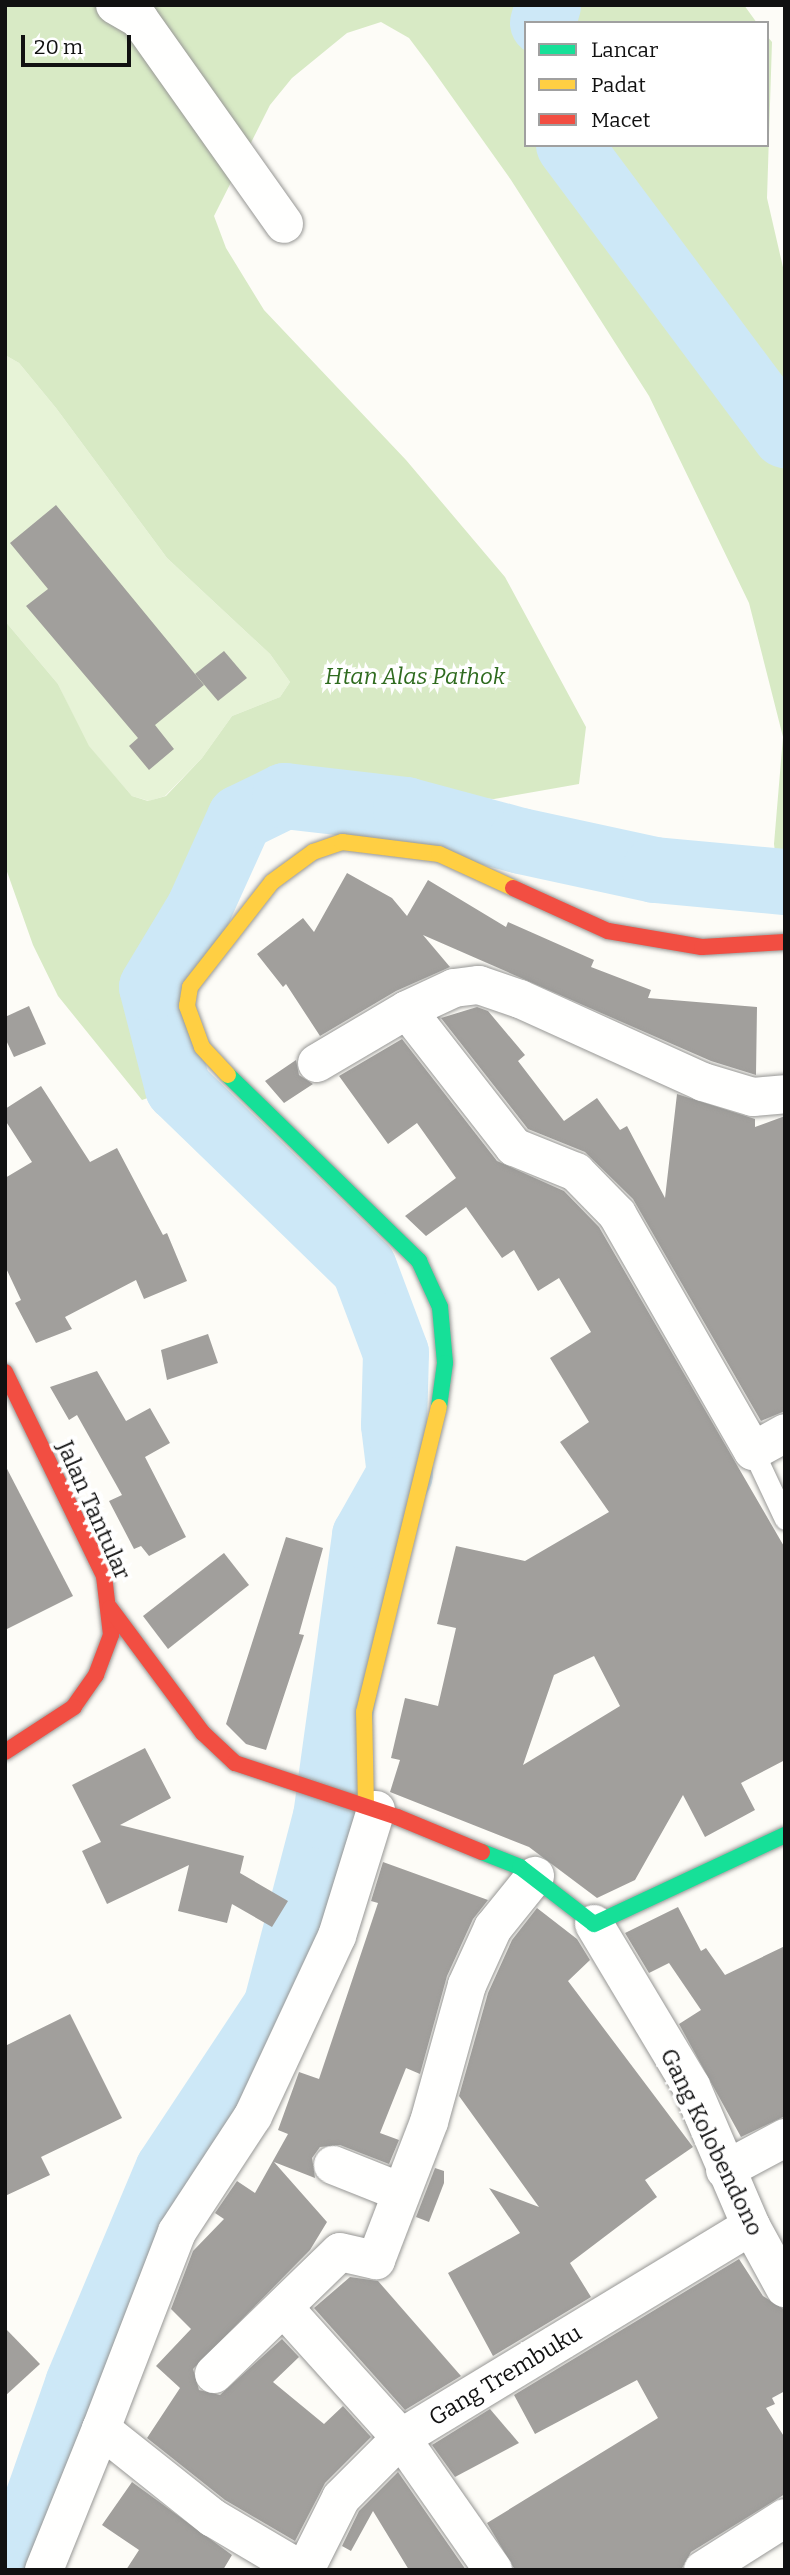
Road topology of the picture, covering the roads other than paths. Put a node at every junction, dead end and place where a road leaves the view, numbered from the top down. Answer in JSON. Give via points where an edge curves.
{"nodes":[{"id":1,"x":116,"y":5,"type":"edge"},
{"id":2,"x":284,"y":223,"type":"dead end"},
{"id":3,"x":785,"y":942,"type":"edge"},
{"id":4,"x":407,"y":1010,"type":"junction"},
{"id":5,"x":317,"y":1063,"type":"dead end"},
{"id":6,"x":785,"y":1094,"type":"edge"},
{"id":7,"x":5,"y":1372,"type":"edge"},
{"id":8,"x":14,"y":1410,"type":"edge"},
{"id":9,"x":769,"y":1442,"type":"edge"},
{"id":10,"x":785,"y":1518,"type":"edge"},
{"id":11,"x":110,"y":1608,"type":"junction"},
{"id":12,"x":5,"y":1752,"type":"edge"},
{"id":13,"x":371,"y":1808,"type":"junction"},
{"id":14,"x":785,"y":1835,"type":"edge"},
{"id":15,"x":535,"y":1876,"type":"junction"},
{"id":16,"x":594,"y":1924,"type":"junction"},
{"id":17,"x":785,"y":2138,"type":"edge"},
{"id":18,"x":333,"y":2165,"type":"dead end"},
{"id":19,"x":725,"y":2170,"type":"junction"},
{"id":20,"x":401,"y":2192,"type":"junction"},
{"id":21,"x":751,"y":2226,"type":"junction"},
{"id":22,"x":785,"y":2288,"type":"edge"},
{"id":23,"x":284,"y":2308,"type":"junction"},
{"id":24,"x":214,"y":2374,"type":"dead end"},
{"id":25,"x":101,"y":2429,"type":"junction"},
{"id":26,"x":401,"y":2438,"type":"junction"},
{"id":27,"x":785,"y":2518,"type":"edge"},
{"id":28,"x":44,"y":2570,"type":"edge"},
{"id":29,"x":303,"y":2570,"type":"edge"},
{"id":30,"x":493,"y":2570,"type":"edge"},
{"id":31,"x":703,"y":2570,"type":"edge"}],
"edges":[{"from":1,"to":2,"type":"street","via":[[139,19]]},
{"from":3,"to":13,"type":"street","via":[[702,947],[608,931],[439,854],[342,842],[303,858],[272,882],[190,987],[187,1006],[202,1047],[262,1112],[419,1261],[440,1307],[445,1363],[432,1450],[364,1712]]},
{"from":4,"to":5,"type":"street"},
{"from":4,"to":6,"type":"street","via":[[454,988],[479,985],[703,1082],[754,1097]]},
{"from":4,"to":9,"type":"street","via":[[513,1147],[576,1172],[617,1214]]},
{"from":7,"to":8,"type":"street","name":"Jalan Tantular"},
{"from":8,"to":11,"type":"street","name":"Jalan Tantular","via":[[103,1576]]},
{"from":9,"to":10,"type":"lane"},
{"from":11,"to":12,"type":"street","name":"Jalan Tantular","via":[[111,1635],[100,1665],[74,1707]]},
{"from":11,"to":13,"type":"street","via":[[202,1733],[235,1763]]},
{"from":13,"to":15,"type":"street"},
{"from":13,"to":25,"type":"street","via":[[337,1936],[253,2116],[177,2232]]},
{"from":14,"to":16,"type":"street"},
{"from":15,"to":16,"type":"street"},
{"from":15,"to":20,"type":"street","via":[[493,1928],[467,1985],[429,2122]]},
{"from":16,"to":19,"type":"street","name":"Gang Kolobendono","via":[[691,2086]]},
{"from":17,"to":19,"type":"street"},
{"from":18,"to":20,"type":"street"},
{"from":19,"to":21,"type":"street","name":"Gang Kolobendono"},
{"from":20,"to":23,"type":"street","via":[[376,2260],[340,2252]]},
{"from":21,"to":22,"type":"street","name":"Gang Kolobendono"},
{"from":21,"to":26,"type":"street","name":"Gang Trembuku"},
{"from":23,"to":24,"type":"street"},
{"from":23,"to":26,"type":"street"},
{"from":25,"to":28,"type":"street"},
{"from":25,"to":29,"type":"street","via":[[213,2518]]},
{"from":26,"to":29,"type":"street","name":"Gang Trembuku","via":[[341,2498]]},
{"from":26,"to":30,"type":"street"},
{"from":27,"to":31,"type":"street"}]}
